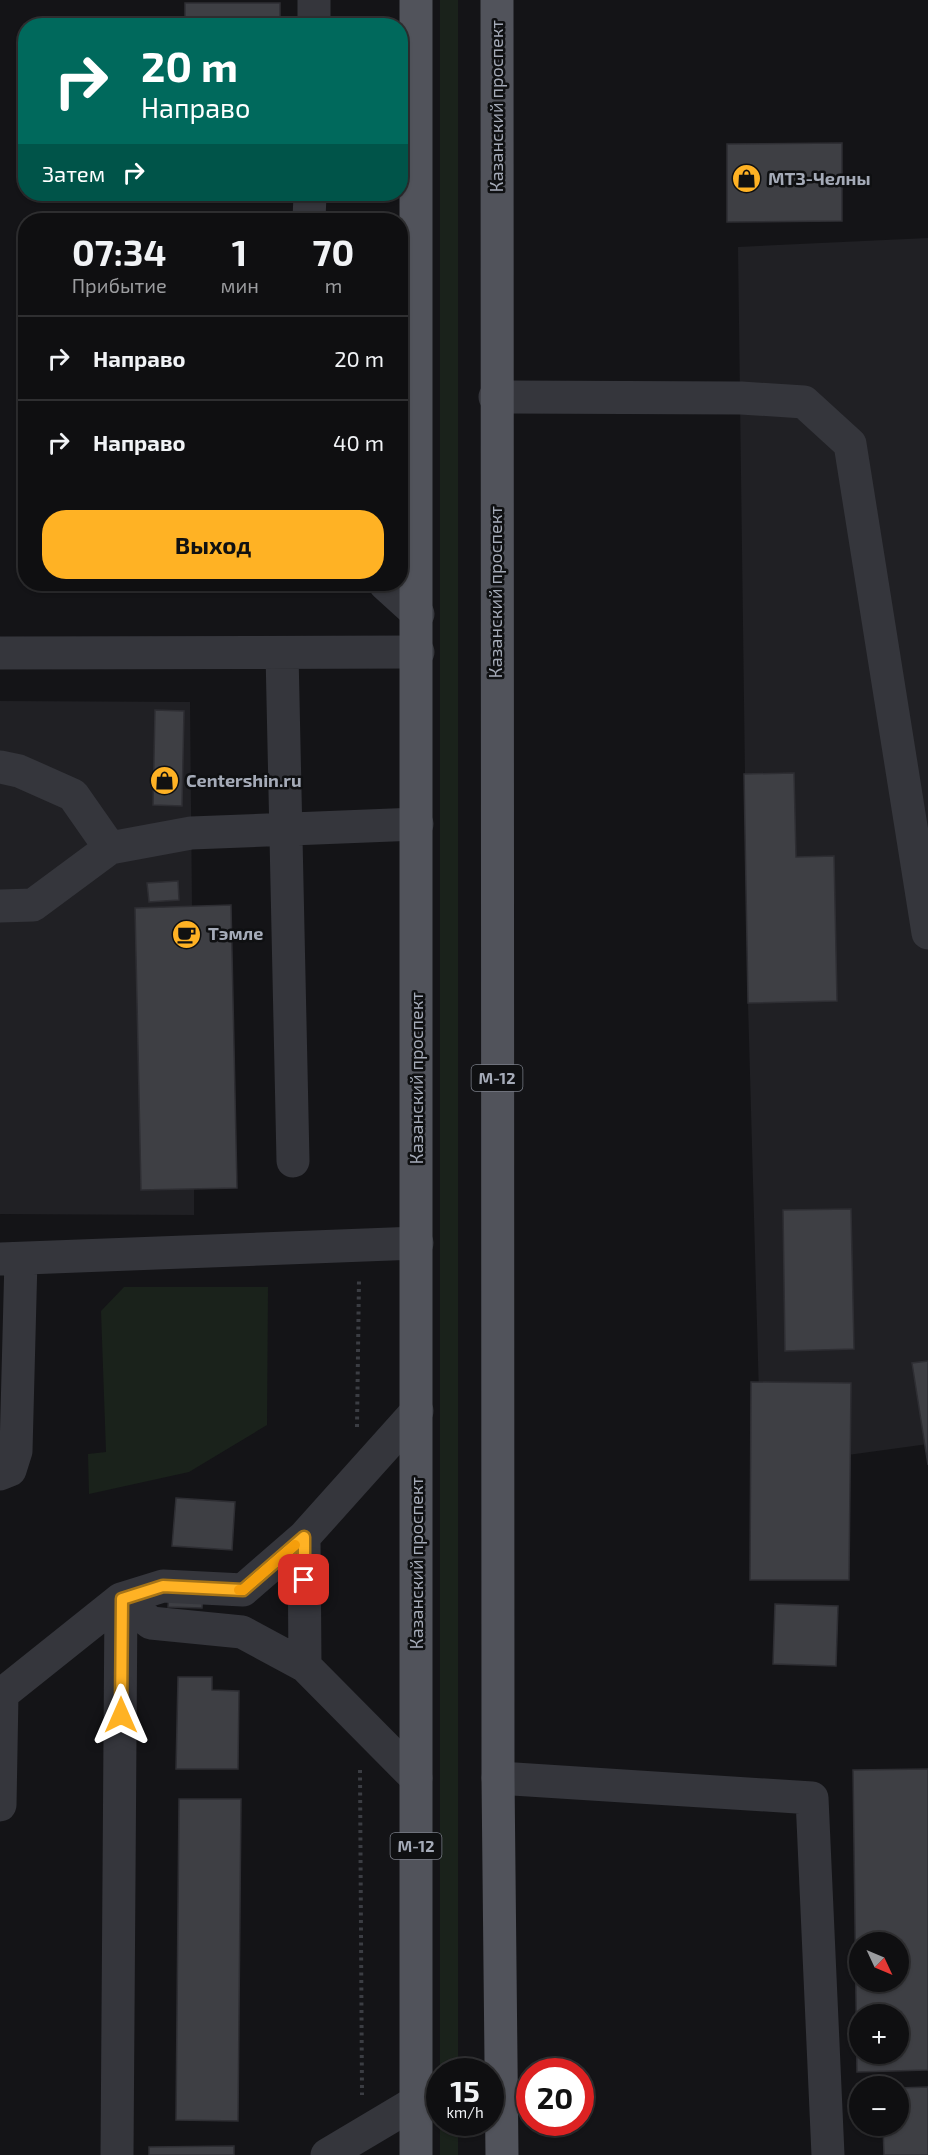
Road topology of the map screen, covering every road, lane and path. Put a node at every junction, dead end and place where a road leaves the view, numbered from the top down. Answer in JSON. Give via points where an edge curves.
{"nodes":[{"id":1,"x":314,"y":0,"type":"edge"},
{"id":2,"x":416,"y":0,"type":"edge"},
{"id":3,"x":497,"y":0,"type":"edge"},
{"id":4,"x":314,"y":18,"type":"edge"},
{"id":5,"x":408,"y":216,"type":"edge"},
{"id":6,"x":408,"y":370,"type":"edge"},
{"id":7,"x":495,"y":397,"type":"junction"},
{"id":8,"x":393,"y":591,"type":"edge"},
{"id":9,"x":418,"y":614,"type":"junction"},
{"id":10,"x":418,"y":652,"type":"junction"},
{"id":11,"x":0,"y":653,"type":"edge"},
{"id":12,"x":282,"y":653,"type":"junction"},
{"id":13,"x":0,"y":767,"type":"edge"},
{"id":14,"x":417,"y":824,"type":"junction"},
{"id":15,"x":286,"y":829,"type":"junction"},
{"id":16,"x":110,"y":848,"type":"junction"},
{"id":17,"x":0,"y":906,"type":"edge"},
{"id":18,"x":928,"y":933,"type":"edge"},
{"id":19,"x":293,"y":1161,"type":"dead end"},
{"id":20,"x":417,"y":1243,"type":"junction"},
{"id":21,"x":359,"y":1245,"type":"junction"},
{"id":22,"x":10,"y":1259,"type":"edge"},
{"id":23,"x":417,"y":1411,"type":"junction"},
{"id":24,"x":0,"y":1474,"type":"edge"},
{"id":25,"x":357,"y":1478,"type":"junction"},
{"id":26,"x":304,"y":1537,"type":"junction"},
{"id":27,"x":122,"y":1599,"type":"junction"},
{"id":28,"x":305,"y":1666,"type":"junction"},
{"id":29,"x":360,"y":1721,"type":"junction"},
{"id":30,"x":416,"y":1778,"type":"junction"},
{"id":31,"x":498,"y":1778,"type":"junction"},
{"id":32,"x":0,"y":1805,"type":"edge"},
{"id":33,"x":416,"y":2102,"type":"junction"},
{"id":34,"x":363,"y":2134,"type":"junction"},
{"id":35,"x":117,"y":2155,"type":"edge"},
{"id":36,"x":327,"y":2155,"type":"edge"},
{"id":37,"x":416,"y":2155,"type":"edge"},
{"id":38,"x":502,"y":2155,"type":"edge"},
{"id":39,"x":828,"y":2155,"type":"edge"}],
"edges":[{"from":1,"to":4,"type":"lane"},
{"from":2,"to":5,"type":"main road","name":"Казанский проспект","number":"М-12"},
{"from":3,"to":7,"type":"main road","name":"Казанский проспект","number":"М-12"},
{"from":6,"to":9,"type":"main road","name":"Казанский проспект","number":"М-12"},
{"from":7,"to":18,"type":"lane","via":[[804,402],[850,444]]},
{"from":7,"to":31,"type":"main road","name":"Казанский проспект","number":"М-12"},
{"from":8,"to":9,"type":"lane"},
{"from":9,"to":10,"type":"main road","name":"Казанский проспект","number":"М-12"},
{"from":10,"to":12,"type":"lane"},
{"from":10,"to":14,"type":"main road","name":"Казанский проспект","number":"М-12"},
{"from":11,"to":12,"type":"lane"},
{"from":12,"to":15,"type":"lane"},
{"from":13,"to":16,"type":"lane","via":[[19,771],[73,795]]},
{"from":14,"to":15,"type":"lane"},
{"from":14,"to":20,"type":"main road","name":"Казанский проспект","number":"М-12"},
{"from":15,"to":16,"type":"lane","via":[[191,833]]},
{"from":15,"to":19,"type":"lane"},
{"from":16,"to":17,"type":"lane","via":[[33,905]]},
{"from":20,"to":21,"type":"lane"},
{"from":20,"to":23,"type":"main road","name":"Казанский проспект","number":"М-12"},
{"from":21,"to":22,"type":"lane"},
{"from":21,"to":25,"type":"path"},
{"from":22,"to":24,"type":"lane","via":[[16,1451],[10,1470]]},
{"from":23,"to":25,"type":"lane"},
{"from":23,"to":30,"type":"main road","name":"Казанский проспект","number":"М-12"},
{"from":25,"to":26,"type":"lane"},
{"from":26,"to":27,"type":"lane","via":[[243,1590],[163,1586]]},
{"from":26,"to":28,"type":"lane"},
{"from":27,"to":28,"type":"lane","via":[[151,1623],[242,1632]]},
{"from":27,"to":32,"type":"lane","via":[[3,1694]]},
{"from":27,"to":35,"type":"lane"},
{"from":28,"to":29,"type":"lane"},
{"from":29,"to":30,"type":"lane"},
{"from":29,"to":34,"type":"path"},
{"from":30,"to":33,"type":"main road","name":"Казанский проспект","number":"М-12"},
{"from":31,"to":38,"type":"main road","name":"Казанский проспект","number":"М-12"},
{"from":31,"to":39,"type":"lane","via":[[812,1798]]},
{"from":33,"to":34,"type":"lane"},
{"from":33,"to":37,"type":"main road","name":"Казанский проспект","number":"М-12"},
{"from":34,"to":36,"type":"lane"}]}
